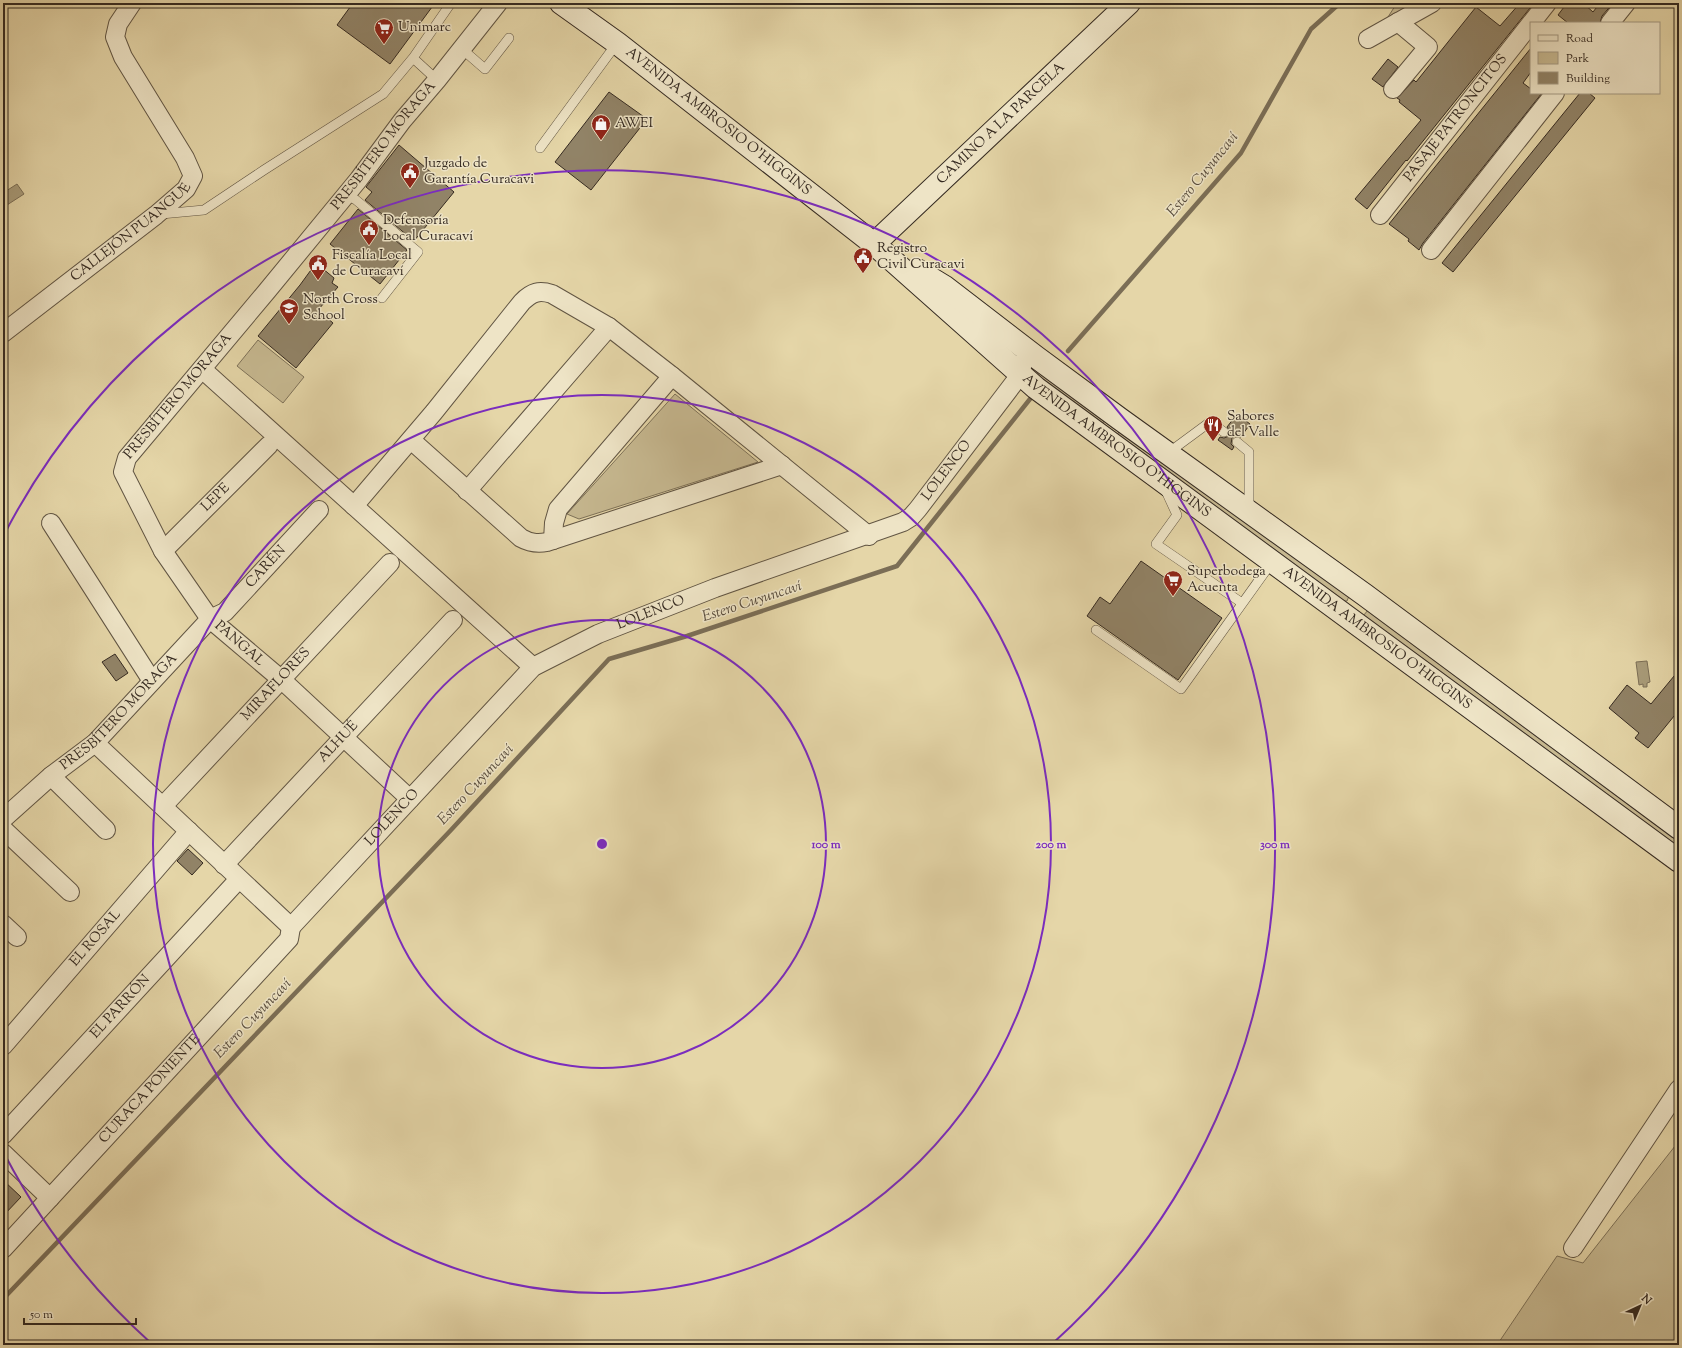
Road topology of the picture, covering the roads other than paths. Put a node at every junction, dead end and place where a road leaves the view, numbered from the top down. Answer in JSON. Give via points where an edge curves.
{"nodes":[{"id":1,"x":132,"y":3,"type":"edge"},
{"id":2,"x":451,"y":3,"type":"edge"},
{"id":3,"x":498,"y":3,"type":"edge"},
{"id":4,"x":561,"y":3,"type":"edge"},
{"id":5,"x":1129,"y":3,"type":"edge"},
{"id":6,"x":1432,"y":3,"type":"edge"},
{"id":7,"x":1547,"y":3,"type":"edge"},
{"id":8,"x":1626,"y":3,"type":"edge"},
{"id":9,"x":1398,"y":22,"type":"junction"},
{"id":10,"x":1532,"y":22,"type":"edge"},
{"id":11,"x":1611,"y":22,"type":"edge"},
{"id":12,"x":1530,"y":25,"type":"edge"},
{"id":13,"x":509,"y":38,"type":"dead end"},
{"id":14,"x":1368,"y":39,"type":"dead end"},
{"id":15,"x":617,"y":44,"type":"junction"},
{"id":16,"x":462,"y":49,"type":"junction"},
{"id":17,"x":412,"y":58,"type":"junction"},
{"id":18,"x":437,"y":80,"type":"junction"},
{"id":19,"x":1393,"y":89,"type":"dead end"},
{"id":20,"x":1554,"y":94,"type":"edge"},
{"id":21,"x":540,"y":148,"type":"dead end"},
{"id":22,"x":345,"y":194,"type":"junction"},
{"id":23,"x":156,"y":215,"type":"junction"},
{"id":24,"x":1380,"y":215,"type":"dead end"},
{"id":25,"x":874,"y":244,"type":"junction"},
{"id":26,"x":1431,"y":250,"type":"dead end"},
{"id":27,"x":382,"y":298,"type":"dead end"},
{"id":28,"x":609,"y":327,"type":"junction"},
{"id":29,"x":3,"y":333,"type":"edge"},
{"id":30,"x":1036,"y":357,"type":"junction"},
{"id":31,"x":202,"y":369,"type":"junction"},
{"id":32,"x":1020,"y":375,"type":"junction"},
{"id":33,"x":672,"y":376,"type":"junction"},
{"id":34,"x":1224,"y":432,"type":"dead end"},
{"id":35,"x":411,"y":440,"type":"junction"},
{"id":36,"x":1237,"y":442,"type":"dead end"},
{"id":37,"x":269,"y":445,"type":"dead end"},
{"id":38,"x":1168,"y":453,"type":"junction"},
{"id":39,"x":782,"y":465,"type":"junction"},
{"id":40,"x":1161,"y":482,"type":"junction"},
{"id":41,"x":468,"y":491,"type":"junction"},
{"id":42,"x":354,"y":506,"type":"junction"},
{"id":43,"x":319,"y":510,"type":"dead end"},
{"id":44,"x":1249,"y":511,"type":"junction"},
{"id":45,"x":51,"y":523,"type":"dead end"},
{"id":46,"x":869,"y":536,"type":"junction"},
{"id":47,"x":553,"y":540,"type":"junction"},
{"id":48,"x":163,"y":551,"type":"junction"},
{"id":49,"x":1272,"y":562,"type":"junction"},
{"id":50,"x":390,"y":563,"type":"dead end"},
{"id":51,"x":1364,"y":594,"type":"junction"},
{"id":52,"x":1242,"y":603,"type":"junction"},
{"id":53,"x":1346,"y":616,"type":"junction"},
{"id":54,"x":210,"y":618,"type":"junction"},
{"id":55,"x":453,"y":620,"type":"dead end"},
{"id":56,"x":1096,"y":630,"type":"dead end"},
{"id":57,"x":533,"y":667,"type":"junction"},
{"id":58,"x":282,"y":680,"type":"junction"},
{"id":59,"x":152,"y":681,"type":"junction"},
{"id":60,"x":344,"y":738,"type":"junction"},
{"id":61,"x":95,"y":743,"type":"junction"},
{"id":62,"x":1576,"y":752,"type":"junction"},
{"id":63,"x":1561,"y":774,"type":"junction"},
{"id":64,"x":51,"y":776,"type":"junction"},
{"id":65,"x":410,"y":799,"type":"junction"},
{"id":66,"x":163,"y":806,"type":"junction"},
{"id":67,"x":3,"y":819,"type":"edge"},
{"id":68,"x":1679,"y":828,"type":"edge"},
{"id":69,"x":3,"y":829,"type":"edge"},
{"id":70,"x":106,"y":830,"type":"dead end"},
{"id":71,"x":189,"y":831,"type":"junction"},
{"id":72,"x":1679,"y":861,"type":"edge"},
{"id":73,"x":224,"y":865,"type":"junction"},
{"id":74,"x":240,"y":879,"type":"junction"},
{"id":75,"x":70,"y":892,"type":"dead end"},
{"id":76,"x":3,"y":924,"type":"edge"},
{"id":77,"x":291,"y":927,"type":"junction"},
{"id":78,"x":17,"y":937,"type":"dead end"},
{"id":79,"x":3,"y":1046,"type":"edge"},
{"id":80,"x":1679,"y":1089,"type":"edge"},
{"id":81,"x":3,"y":1135,"type":"edge"},
{"id":82,"x":3,"y":1152,"type":"edge"},
{"id":83,"x":50,"y":1198,"type":"junction"},
{"id":84,"x":1573,"y":1248,"type":"dead end"},
{"id":85,"x":3,"y":1249,"type":"edge"}],
"edges":[{"from":1,"to":23,"type":"street","name":"CALLEJÓN PUANGUE","via":[[118,24],[115,37],[123,57],[185,158],[193,176],[186,189]]},
{"from":2,"to":17,"type":"lane"},
{"from":3,"to":16,"type":"street","name":"PRESBÍTERO MORAGA"},
{"from":4,"to":15,"type":"main road","name":"AVENIDA AMBROSIO O'HIGGINS"},
{"from":5,"to":25,"type":"main road","name":"CAMINO A LA PARCELA"},
{"from":6,"to":9,"type":"street"},
{"from":7,"to":10,"type":"street","name":"PASAJE PATRONCITOS"},
{"from":8,"to":11,"type":"street"},
{"from":9,"to":14,"type":"street"},
{"from":9,"to":19,"type":"street","via":[[1428,47]]},
{"from":12,"to":24,"type":"street","name":"PASAJE PATRONCITOS"},
{"from":13,"to":16,"type":"lane","via":[[485,69]]},
{"from":15,"to":21,"type":"lane"},
{"from":15,"to":25,"type":"main road","name":"AVENIDA AMBROSIO O'HIGGINS"},
{"from":16,"to":18,"type":"street","name":"PRESBÍTERO MORAGA"},
{"from":17,"to":18,"type":"lane"},
{"from":17,"to":23,"type":"lane","via":[[383,94],[204,210]]},
{"from":18,"to":22,"type":"street","name":"PRESBÍTERO MORAGA"},
{"from":20,"to":26,"type":"street"},
{"from":22,"to":27,"type":"lane","via":[[356,200],[418,252]]},
{"from":22,"to":31,"type":"street","name":"PRESBÍTERO MORAGA"},
{"from":23,"to":29,"type":"street","name":"CALLEJÓN PUANGUE"},
{"from":25,"to":30,"type":"main road","name":"AVENIDA AMBROSIO O'HIGGINS","via":[[945,287]]},
{"from":25,"to":32,"type":"main road","name":"AVENIDA AMBROSIO O'HIGGINS"},
{"from":28,"to":33,"type":"street"},
{"from":28,"to":35,"type":"street","via":[[552,294],[542,291],[529,295]]},
{"from":28,"to":41,"type":"street"},
{"from":30,"to":32,"type":"street","name":"LOLENCO","via":[[1023,362]]},
{"from":30,"to":38,"type":"main road","name":"AVENIDA AMBROSIO O'HIGGINS"},
{"from":31,"to":42,"type":"street"},
{"from":31,"to":48,"type":"street","name":"PRESBÍTERO MORAGA","via":[[127,458],[123,472]]},
{"from":32,"to":40,"type":"main road","name":"AVENIDA AMBROSIO O'HIGGINS"},
{"from":32,"to":46,"type":"street","name":"LOLENCO","via":[[912,517]]},
{"from":33,"to":39,"type":"street"},
{"from":33,"to":47,"type":"street","via":[[558,509]]},
{"from":34,"to":38,"type":"lane","via":[[1210,422]]},
{"from":35,"to":41,"type":"street"},
{"from":35,"to":42,"type":"street"},
{"from":36,"to":44,"type":"lane","via":[[1249,452]]},
{"from":37,"to":48,"type":"street","name":"LEPE"},
{"from":38,"to":44,"type":"main road","name":"AVENIDA AMBROSIO O'HIGGINS"},
{"from":39,"to":46,"type":"street"},
{"from":39,"to":47,"type":"street"},
{"from":40,"to":49,"type":"main road","name":"AVENIDA AMBROSIO O'HIGGINS"},
{"from":40,"to":52,"type":"lane","via":[[1176,515],[1156,544]]},
{"from":41,"to":47,"type":"street","via":[[526,541],[537,543]]},
{"from":42,"to":57,"type":"street"},
{"from":43,"to":54,"type":"street","name":"CARÉN","via":[[225,612]]},
{"from":44,"to":51,"type":"main road","name":"AVENIDA AMBROSIO O'HIGGINS"},
{"from":45,"to":59,"type":"street"},
{"from":46,"to":57,"type":"street","name":"LOLENCO","via":[[716,588],[598,634]]},
{"from":48,"to":54,"type":"street","name":"PRESBÍTERO MORAGA"},
{"from":49,"to":52,"type":"lane"},
{"from":49,"to":53,"type":"main road","name":"AVENIDA AMBROSIO O'HIGGINS"},
{"from":50,"to":58,"type":"street","name":"MIRAFLORES"},
{"from":51,"to":53,"type":"main road","via":[[1362,609],[1357,614]]},
{"from":51,"to":62,"type":"main road","name":"AVENIDA AMBROSIO O'HIGGINS"},
{"from":52,"to":56,"type":"lane","via":[[1181,689]]},
{"from":53,"to":63,"type":"main road","name":"AVENIDA AMBROSIO O'HIGGINS"},
{"from":54,"to":58,"type":"street","name":"PANGAL"},
{"from":54,"to":59,"type":"street","name":"PRESBÍTERO MORAGA"},
{"from":55,"to":60,"type":"street","name":"ALHUÉ"},
{"from":57,"to":65,"type":"street","name":"LOLENCO"},
{"from":58,"to":60,"type":"street","name":"PANGAL"},
{"from":58,"to":66,"type":"street","name":"MIRAFLORES"},
{"from":59,"to":61,"type":"street","name":"PRESBÍTERO MORAGA"},
{"from":60,"to":65,"type":"street","name":"PANGAL"},
{"from":60,"to":73,"type":"street","name":"ALHUÉ"},
{"from":61,"to":64,"type":"street","name":"PRESBÍTERO MORAGA"},
{"from":61,"to":66,"type":"street"},
{"from":62,"to":63,"type":"main road","via":[[1567,754],[1561,761]]},
{"from":62,"to":68,"type":"main road","name":"AVENIDA AMBROSIO O'HIGGINS"},
{"from":63,"to":72,"type":"main road","name":"AVENIDA AMBROSIO O'HIGGINS"},
{"from":64,"to":67,"type":"street","name":"PRESBÍTERO MORAGA"},
{"from":64,"to":70,"type":"street"},
{"from":65,"to":77,"type":"street","name":"LOLENCO"},
{"from":66,"to":71,"type":"street"},
{"from":69,"to":75,"type":"street"},
{"from":71,"to":73,"type":"street"},
{"from":71,"to":79,"type":"street","name":"EL ROSAL"},
{"from":73,"to":74,"type":"street"},
{"from":74,"to":77,"type":"street"},
{"from":74,"to":81,"type":"street","name":"EL PARRÓN"},
{"from":76,"to":78,"type":"street"},
{"from":77,"to":83,"type":"street","name":"CURACA PONIENTE","via":[[289,939]]},
{"from":80,"to":84,"type":"street"},
{"from":82,"to":83,"type":"street"},
{"from":83,"to":85,"type":"street","name":"CURACA PONIENTE"}]}
